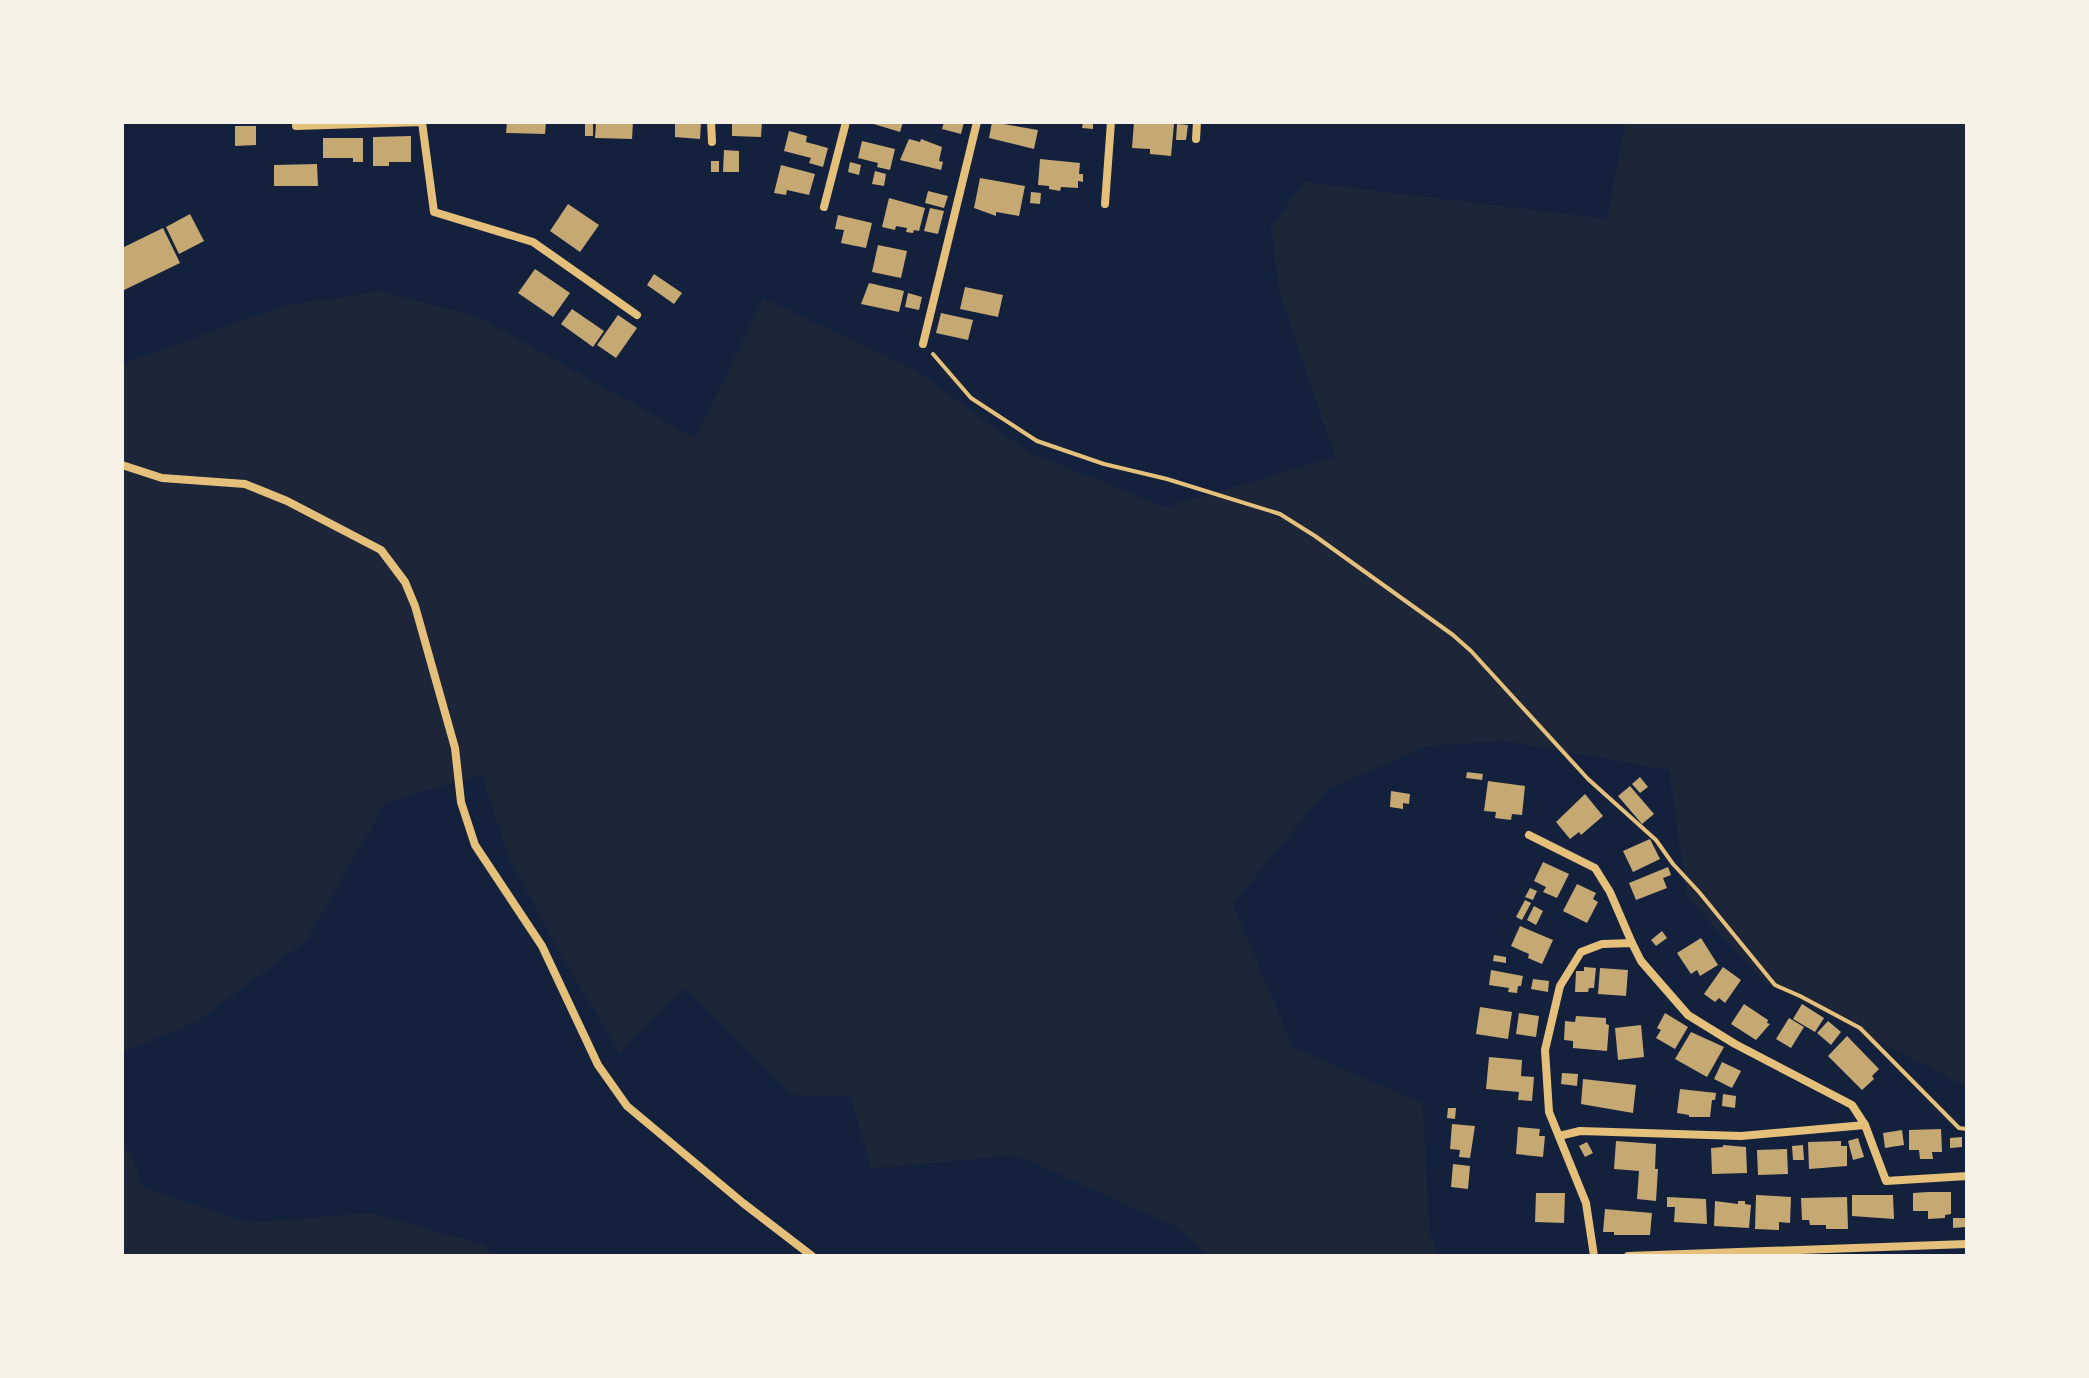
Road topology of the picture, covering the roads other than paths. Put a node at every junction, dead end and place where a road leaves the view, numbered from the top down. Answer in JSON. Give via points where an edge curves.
{"nodes":[{"id":1,"x":296,"y":122,"type":"edge"},
{"id":2,"x":711,"y":122,"type":"edge"},
{"id":3,"x":846,"y":122,"type":"edge"},
{"id":4,"x":977,"y":122,"type":"edge"},
{"id":5,"x":1111,"y":122,"type":"edge"},
{"id":6,"x":1197,"y":122,"type":"edge"},
{"id":7,"x":1196,"y":139,"type":"dead end"},
{"id":8,"x":712,"y":142,"type":"dead end"},
{"id":9,"x":1105,"y":204,"type":"dead end"},
{"id":10,"x":824,"y":207,"type":"dead end"},
{"id":11,"x":637,"y":315,"type":"dead end"},
{"id":12,"x":923,"y":344,"type":"road end"},
{"id":13,"x":122,"y":465,"type":"edge"},
{"id":14,"x":1529,"y":835,"type":"dead end"},
{"id":15,"x":1632,"y":943,"type":"junction"},
{"id":16,"x":1865,"y":1125,"type":"junction"},
{"id":17,"x":1559,"y":1136,"type":"junction"},
{"id":18,"x":1967,"y":1176,"type":"edge"},
{"id":19,"x":1967,"y":1244,"type":"edge"},
{"id":20,"x":812,"y":1256,"type":"edge"},
{"id":21,"x":1594,"y":1256,"type":"edge"},
{"id":22,"x":1628,"y":1256,"type":"edge"}],
"edges":[{"from":1,"to":11,"type":"street","via":[[422,122],[434,212],[533,242]]},
{"from":2,"to":8,"type":"street"},
{"from":3,"to":10,"type":"street"},
{"from":4,"to":12,"type":"street"},
{"from":5,"to":9,"type":"street"},
{"from":6,"to":7,"type":"street"},
{"from":13,"to":20,"type":"street","via":[[162,478],[245,484],[381,550],[415,606],[455,748],[461,802],[475,845],[542,946],[598,1065],[627,1106]]},
{"from":14,"to":15,"type":"street","via":[[1595,868]]},
{"from":15,"to":16,"type":"street","via":[[1688,1015],[1841,1098]]},
{"from":15,"to":17,"type":"street","via":[[1602,944],[1581,952],[1560,986],[1545,1050],[1549,1112]]},
{"from":16,"to":17,"type":"street","via":[[1741,1136],[1580,1131]]},
{"from":16,"to":18,"type":"street","via":[[1886,1181]]},
{"from":17,"to":21,"type":"street","via":[[1586,1203]]},
{"from":19,"to":22,"type":"street"}]}
